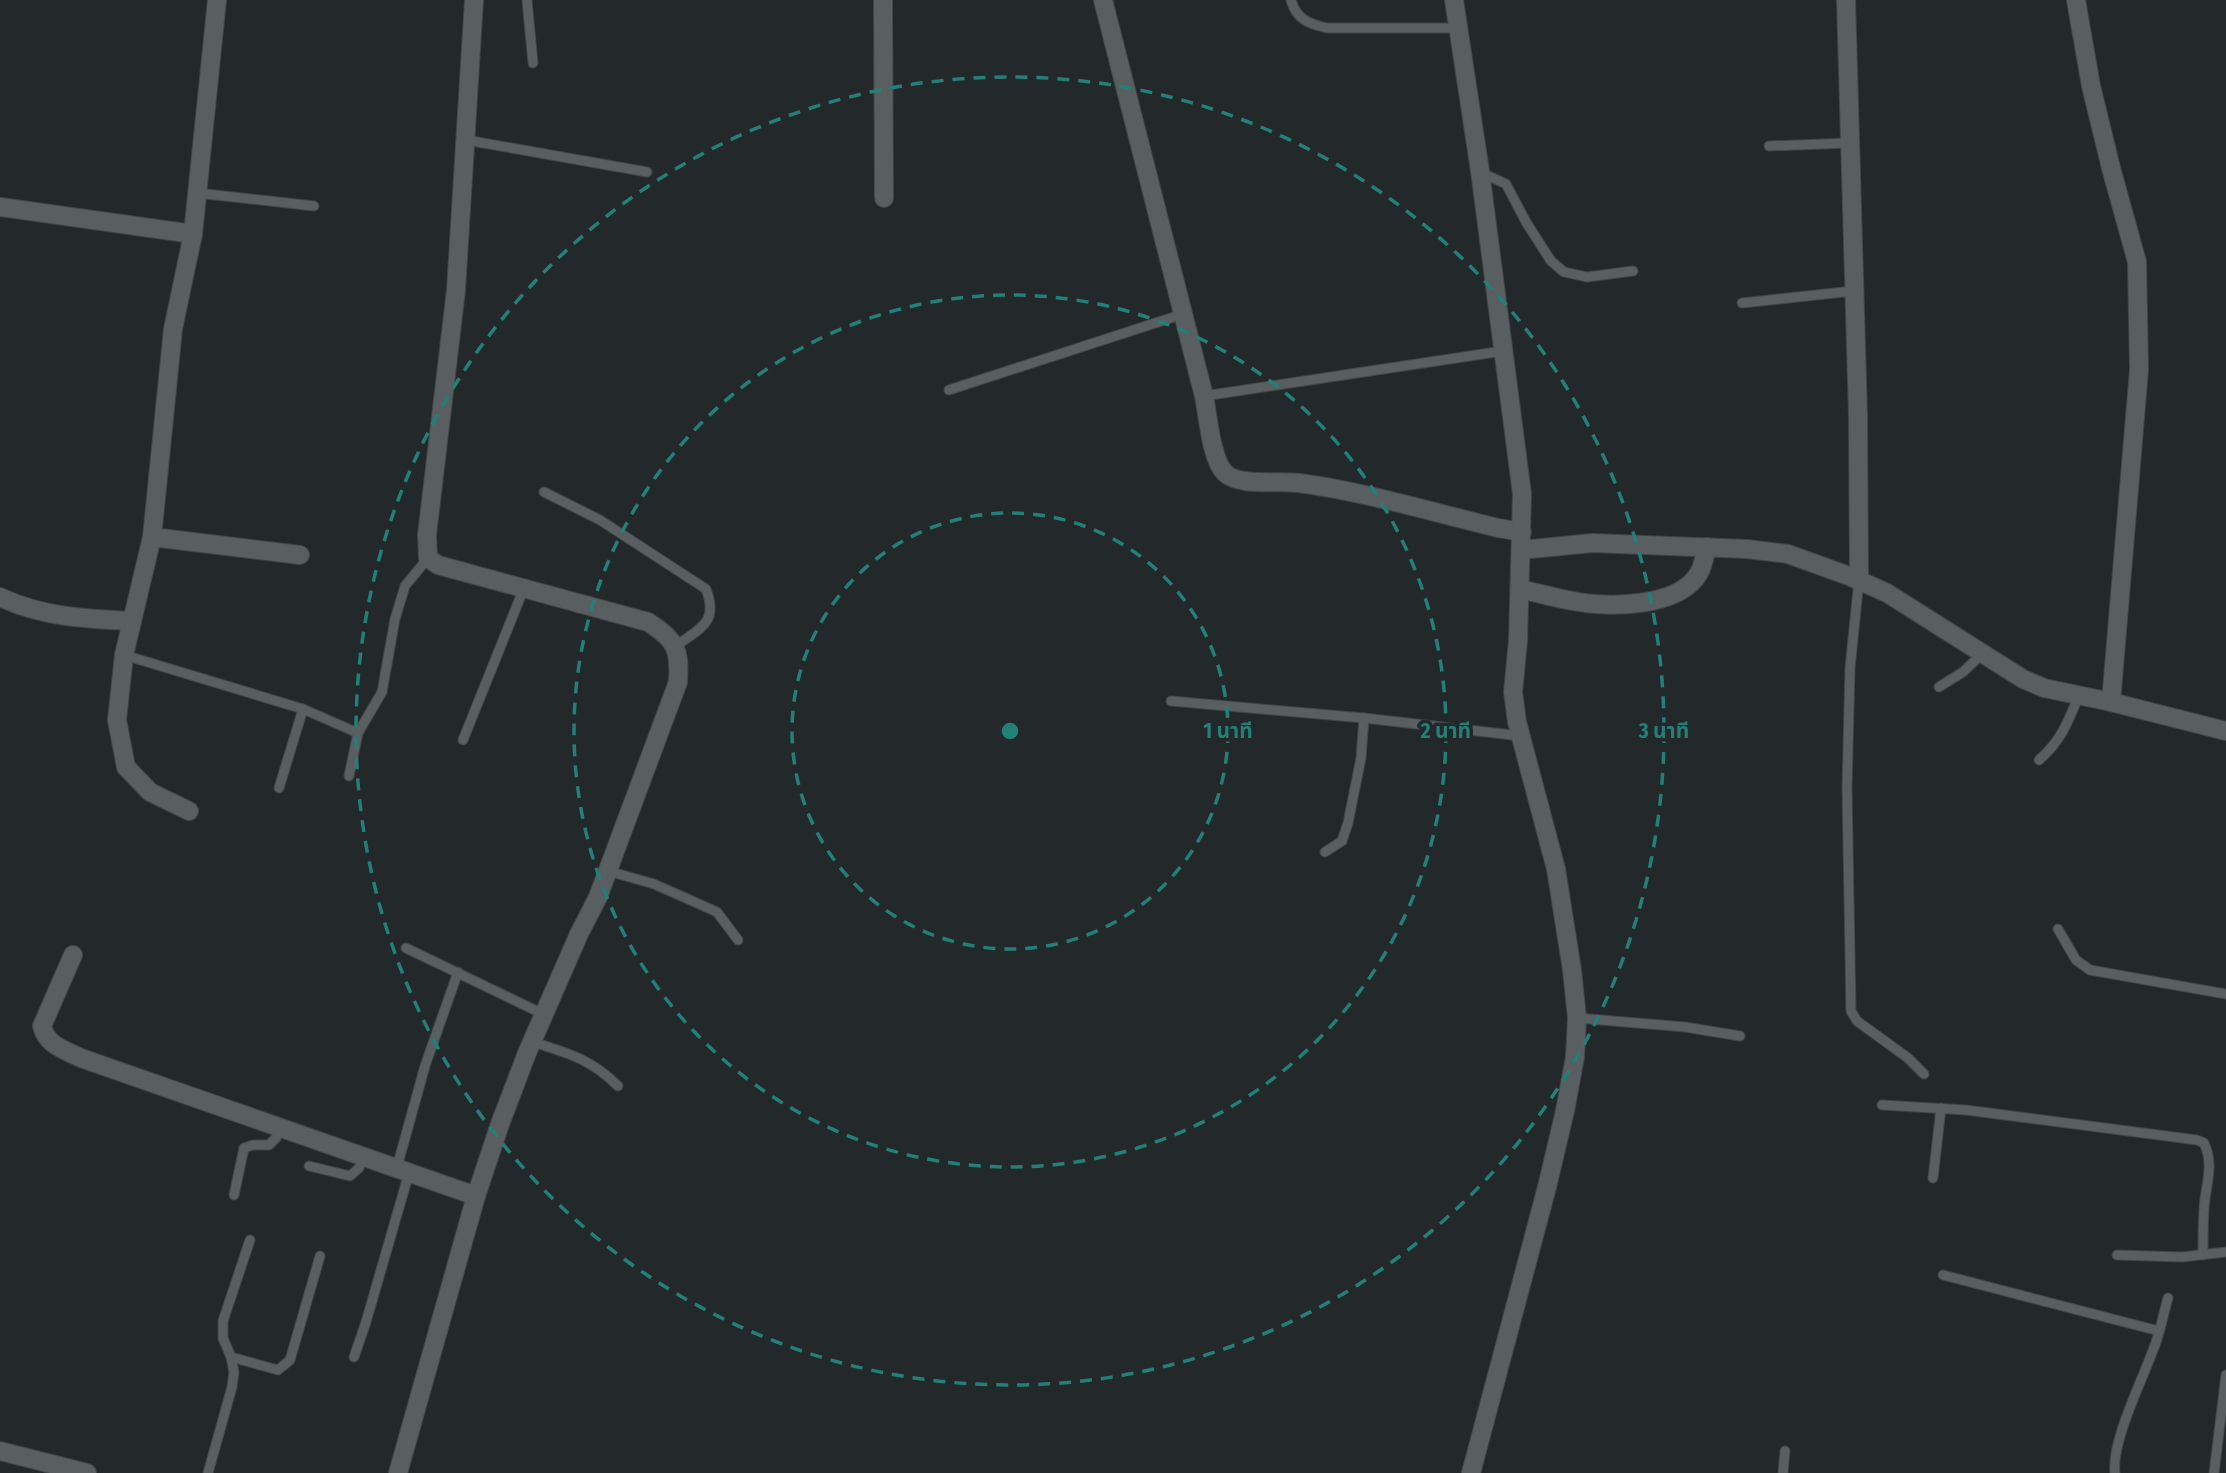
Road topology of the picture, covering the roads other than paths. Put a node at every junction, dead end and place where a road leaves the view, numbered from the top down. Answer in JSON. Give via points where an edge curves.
{"nodes":[{"id":1,"x":217,"y":0,"type":"edge"},
{"id":2,"x":474,"y":0,"type":"edge"},
{"id":3,"x":527,"y":0,"type":"edge"},
{"id":4,"x":883,"y":0,"type":"edge"},
{"id":5,"x":1103,"y":0,"type":"edge"},
{"id":6,"x":1291,"y":0,"type":"edge"},
{"id":7,"x":1454,"y":0,"type":"edge"},
{"id":8,"x":1846,"y":0,"type":"edge"},
{"id":9,"x":2076,"y":0,"type":"edge"},
{"id":10,"x":1458,"y":28,"type":"junction"},
{"id":11,"x":533,"y":63,"type":"dead end"},
{"id":12,"x":466,"y":140,"type":"junction"},
{"id":13,"x":1849,"y":143,"type":"junction"},
{"id":14,"x":1769,"y":146,"type":"dead end"},
{"id":15,"x":647,"y":172,"type":"dead end"},
{"id":16,"x":1480,"y":172,"type":"junction"},
{"id":17,"x":197,"y":193,"type":"junction"},
{"id":18,"x":884,"y":198,"type":"dead end"},
{"id":19,"x":314,"y":206,"type":"dead end"},
{"id":20,"x":0,"y":207,"type":"edge"},
{"id":21,"x":193,"y":234,"type":"junction"},
{"id":22,"x":1633,"y":271,"type":"dead end"},
{"id":23,"x":1853,"y":291,"type":"junction"},
{"id":24,"x":1742,"y":303,"type":"dead end"},
{"id":25,"x":1183,"y":314,"type":"junction"},
{"id":26,"x":1503,"y":351,"type":"junction"},
{"id":27,"x":949,"y":390,"type":"dead end"},
{"id":28,"x":1204,"y":396,"type":"junction"},
{"id":29,"x":544,"y":492,"type":"dead end"},
{"id":30,"x":1522,"y":531,"type":"junction"},
{"id":31,"x":152,"y":537,"type":"junction"},
{"id":32,"x":1707,"y":547,"type":"junction"},
{"id":33,"x":1521,"y":550,"type":"junction"},
{"id":34,"x":300,"y":555,"type":"dead end"},
{"id":35,"x":428,"y":558,"type":"junction"},
{"id":36,"x":1859,"y":580,"type":"junction"},
{"id":37,"x":524,"y":588,"type":"junction"},
{"id":38,"x":1520,"y":589,"type":"junction"},
{"id":39,"x":0,"y":597,"type":"edge"},
{"id":40,"x":132,"y":621,"type":"junction"},
{"id":41,"x":676,"y":646,"type":"junction"},
{"id":42,"x":1983,"y":653,"type":"junction"},
{"id":43,"x":124,"y":655,"type":"junction"},
{"id":44,"x":1939,"y":687,"type":"dead end"},
{"id":45,"x":2079,"y":695,"type":"junction"},
{"id":46,"x":1171,"y":701,"type":"dead end"},
{"id":47,"x":2111,"y":702,"type":"junction"},
{"id":48,"x":303,"y":709,"type":"junction"},
{"id":49,"x":1364,"y":718,"type":"junction"},
{"id":50,"x":2226,"y":732,"type":"edge"},
{"id":51,"x":358,"y":733,"type":"junction"},
{"id":52,"x":1521,"y":737,"type":"junction"},
{"id":53,"x":463,"y":740,"type":"dead end"},
{"id":54,"x":2039,"y":760,"type":"dead end"},
{"id":55,"x":349,"y":776,"type":"dead end"},
{"id":56,"x":279,"y":788,"type":"dead end"},
{"id":57,"x":189,"y":811,"type":"dead end"},
{"id":58,"x":1325,"y":852,"type":"dead end"},
{"id":59,"x":608,"y":871,"type":"junction"},
{"id":60,"x":2058,"y":929,"type":"dead end"},
{"id":61,"x":738,"y":940,"type":"dead end"},
{"id":62,"x":406,"y":948,"type":"dead end"},
{"id":63,"x":73,"y":955,"type":"dead end"},
{"id":64,"x":458,"y":972,"type":"junction"},
{"id":65,"x":2226,"y":994,"type":"edge"},
{"id":66,"x":545,"y":1015,"type":"junction"},
{"id":67,"x":1577,"y":1018,"type":"junction"},
{"id":68,"x":1740,"y":1036,"type":"dead end"},
{"id":69,"x":533,"y":1042,"type":"junction"},
{"id":70,"x":1924,"y":1074,"type":"dead end"},
{"id":71,"x":618,"y":1086,"type":"dead end"},
{"id":72,"x":1882,"y":1104,"type":"dead end"},
{"id":73,"x":1941,"y":1108,"type":"junction"},
{"id":74,"x":280,"y":1127,"type":"junction"},
{"id":75,"x":364,"y":1157,"type":"junction"},
{"id":76,"x":309,"y":1166,"type":"dead end"},
{"id":77,"x":403,"y":1170,"type":"junction"},
{"id":78,"x":1934,"y":1178,"type":"dead end"},
{"id":79,"x":234,"y":1195,"type":"dead end"},
{"id":80,"x":476,"y":1196,"type":"junction"},
{"id":81,"x":250,"y":1240,"type":"dead end"},
{"id":82,"x":2226,"y":1252,"type":"edge"},
{"id":83,"x":2117,"y":1255,"type":"dead end"},
{"id":84,"x":2203,"y":1255,"type":"junction"},
{"id":85,"x":320,"y":1256,"type":"dead end"},
{"id":86,"x":1943,"y":1275,"type":"dead end"},
{"id":87,"x":2168,"y":1298,"type":"dead end"},
{"id":88,"x":2159,"y":1331,"type":"junction"},
{"id":89,"x":231,"y":1357,"type":"junction"},
{"id":90,"x":354,"y":1357,"type":"dead end"},
{"id":91,"x":2226,"y":1375,"type":"edge"},
{"id":92,"x":0,"y":1451,"type":"edge"},
{"id":93,"x":1785,"y":1451,"type":"dead end"},
{"id":94,"x":87,"y":1473,"type":"edge"},
{"id":95,"x":208,"y":1473,"type":"edge"},
{"id":96,"x":398,"y":1473,"type":"edge"},
{"id":97,"x":1471,"y":1473,"type":"edge"},
{"id":98,"x":1783,"y":1473,"type":"edge"},
{"id":99,"x":2115,"y":1473,"type":"edge"},
{"id":100,"x":2214,"y":1473,"type":"edge"}],
"edges":[{"from":1,"to":17,"type":"street"},
{"from":2,"to":12,"type":"street"},
{"from":3,"to":11,"type":"lane"},
{"from":4,"to":18,"type":"street"},
{"from":5,"to":25,"type":"street"},
{"from":6,"to":10,"type":"lane","via":[[1307,23],[1327,28]]},
{"from":7,"to":10,"type":"street"},
{"from":8,"to":13,"type":"street"},
{"from":9,"to":47,"type":"street","via":[[2091,86],[2137,262],[2139,370]]},
{"from":10,"to":16,"type":"street"},
{"from":12,"to":15,"type":"lane"},
{"from":12,"to":35,"type":"street","via":[[456,290]]},
{"from":13,"to":14,"type":"lane"},
{"from":13,"to":23,"type":"street"},
{"from":16,"to":22,"type":"lane","via":[[1506,184],[1551,261],[1564,272],[1587,277]]},
{"from":16,"to":26,"type":"street"},
{"from":17,"to":19,"type":"lane"},
{"from":17,"to":21,"type":"street"},
{"from":20,"to":21,"type":"street"},
{"from":21,"to":31,"type":"street","via":[[173,330]]},
{"from":23,"to":24,"type":"lane"},
{"from":23,"to":36,"type":"street"},
{"from":25,"to":27,"type":"lane"},
{"from":25,"to":28,"type":"street"},
{"from":26,"to":28,"type":"lane"},
{"from":26,"to":30,"type":"street","via":[[1522,494]]},
{"from":28,"to":30,"type":"street","via":[[1217,458],[1233,479],[1337,488]]},
{"from":29,"to":41,"type":"lane","via":[[600,520],[706,589],[711,615]]},
{"from":30,"to":33,"type":"street"},
{"from":31,"to":34,"type":"street"},
{"from":31,"to":40,"type":"street"},
{"from":32,"to":33,"type":"street","via":[[1592,543]]},
{"from":32,"to":36,"type":"street","via":[[1788,554]]},
{"from":32,"to":38,"type":"street","via":[[1699,573],[1685,588],[1664,598],[1612,605]]},
{"from":33,"to":38,"type":"street"},
{"from":35,"to":37,"type":"street"},
{"from":35,"to":51,"type":"lane","via":[[405,586],[382,692]]},
{"from":36,"to":42,"type":"street"},
{"from":36,"to":70,"type":"lane","via":[[1850,668],[1847,788],[1852,1011],[1857,1021]]},
{"from":37,"to":41,"type":"street","via":[[648,621]]},
{"from":37,"to":53,"type":"lane"},
{"from":38,"to":52,"type":"street","via":[[1513,692]]},
{"from":39,"to":40,"type":"street","via":[[59,616]]},
{"from":40,"to":43,"type":"street"},
{"from":41,"to":59,"type":"street","via":[[678,682]]},
{"from":42,"to":44,"type":"lane"},
{"from":42,"to":45,"type":"street","via":[[2023,679]]},
{"from":43,"to":48,"type":"lane"},
{"from":43,"to":57,"type":"street","via":[[117,720],[126,767],[150,792]]},
{"from":45,"to":47,"type":"street"},
{"from":45,"to":54,"type":"lane","via":[[2064,731]]},
{"from":46,"to":49,"type":"lane"},
{"from":47,"to":50,"type":"street"},
{"from":48,"to":51,"type":"lane"},
{"from":48,"to":56,"type":"lane"},
{"from":49,"to":52,"type":"lane"},
{"from":49,"to":58,"type":"lane","via":[[1348,823],[1342,841]]},
{"from":51,"to":55,"type":"lane"},
{"from":52,"to":67,"type":"street","via":[[1556,869]]},
{"from":59,"to":61,"type":"lane","via":[[654,884],[716,912]]},
{"from":59,"to":66,"type":"street"},
{"from":60,"to":65,"type":"lane","via":[[2076,960],[2090,970]]},
{"from":62,"to":64,"type":"lane"},
{"from":63,"to":74,"type":"street","via":[[42,1026],[49,1041],[81,1058]]},
{"from":64,"to":66,"type":"lane"},
{"from":64,"to":77,"type":"lane","via":[[425,1066]]},
{"from":66,"to":69,"type":"street"},
{"from":67,"to":68,"type":"lane"},
{"from":67,"to":97,"type":"street","via":[[1575,1057],[1556,1149]]},
{"from":69,"to":71,"type":"lane","via":[[577,1056]]},
{"from":69,"to":80,"type":"street"},
{"from":72,"to":73,"type":"lane"},
{"from":73,"to":78,"type":"lane"},
{"from":73,"to":84,"type":"lane","via":[[2204,1143],[2210,1173]]},
{"from":74,"to":75,"type":"street"},
{"from":74,"to":79,"type":"lane","via":[[269,1145],[244,1148]]},
{"from":75,"to":76,"type":"lane","via":[[350,1176]]},
{"from":75,"to":77,"type":"street"},
{"from":77,"to":80,"type":"street"},
{"from":77,"to":90,"type":"lane"},
{"from":80,"to":96,"type":"street"},
{"from":81,"to":89,"type":"lane","via":[[223,1321],[223,1338]]},
{"from":82,"to":84,"type":"lane"},
{"from":83,"to":84,"type":"lane"},
{"from":85,"to":89,"type":"lane","via":[[290,1360],[278,1370]]},
{"from":86,"to":88,"type":"lane"},
{"from":87,"to":88,"type":"lane"},
{"from":88,"to":99,"type":"lane","via":[[2132,1400]]},
{"from":89,"to":95,"type":"lane","via":[[232,1387]]},
{"from":91,"to":100,"type":"lane"},
{"from":92,"to":94,"type":"street"},
{"from":93,"to":98,"type":"lane"}]}
